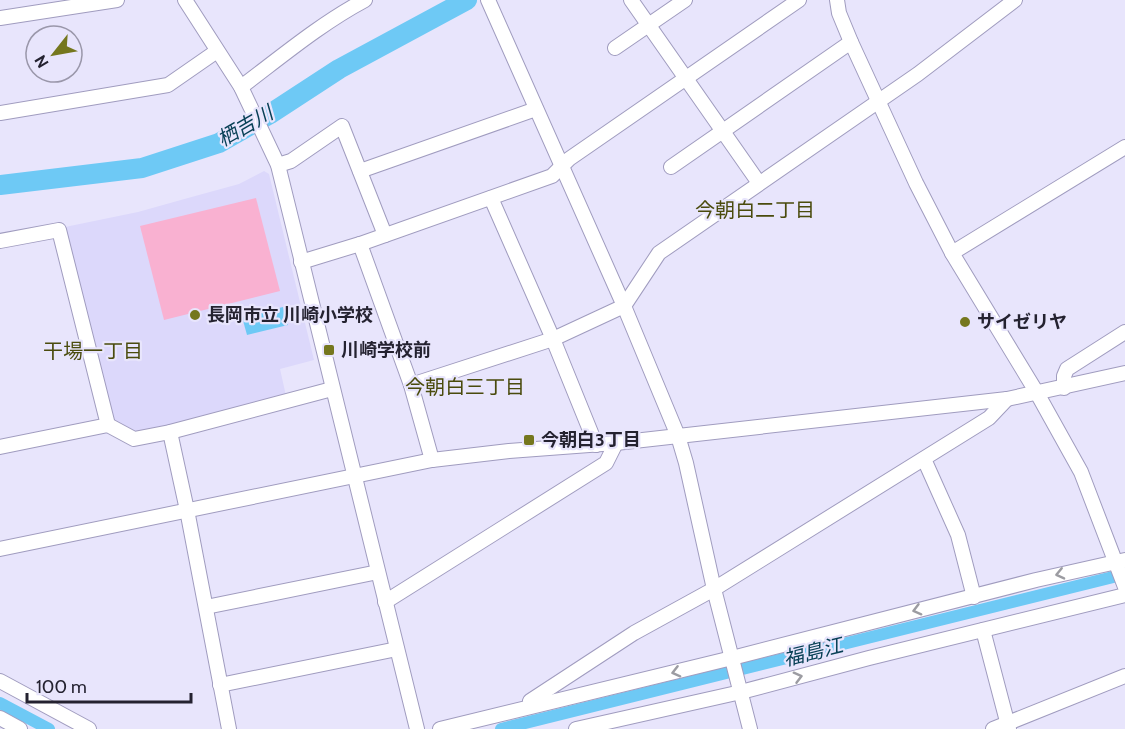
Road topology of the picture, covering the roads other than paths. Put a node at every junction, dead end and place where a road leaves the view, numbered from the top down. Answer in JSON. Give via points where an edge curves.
{"nodes":[{"id":1,"x":117,"y":0,"type":"edge"},
{"id":2,"x":184,"y":0,"type":"edge"},
{"id":3,"x":365,"y":0,"type":"edge"},
{"id":4,"x":488,"y":0,"type":"edge"},
{"id":5,"x":631,"y":0,"type":"edge"},
{"id":6,"x":685,"y":0,"type":"edge"},
{"id":7,"x":799,"y":0,"type":"edge"},
{"id":8,"x":837,"y":0,"type":"edge"},
{"id":9,"x":1015,"y":0,"type":"edge"},
{"id":10,"x":0,"y":18,"type":"edge"},
{"id":11,"x":649,"y":25,"type":"junction"},
{"id":12,"x":851,"y":42,"type":"junction"},
{"id":13,"x":615,"y":48,"type":"dead end"},
{"id":14,"x":217,"y":51,"type":"junction"},
{"id":15,"x":686,"y":78,"type":"junction"},
{"id":16,"x":242,"y":91,"type":"junction"},
{"id":17,"x":878,"y":102,"type":"junction"},
{"id":18,"x":536,"y":109,"type":"junction"},
{"id":19,"x":0,"y":113,"type":"edge"},
{"id":20,"x":723,"y":131,"type":"junction"},
{"id":21,"x":1125,"y":147,"type":"edge"},
{"id":22,"x":276,"y":160,"type":"junction"},
{"id":23,"x":562,"y":166,"type":"junction"},
{"id":24,"x":671,"y":167,"type":"dead end"},
{"id":25,"x":360,"y":171,"type":"junction"},
{"id":26,"x":759,"y":183,"type":"junction"},
{"id":27,"x":491,"y":198,"type":"junction"},
{"id":28,"x":385,"y":235,"type":"junction"},
{"id":29,"x":0,"y":241,"type":"edge"},
{"id":30,"x":360,"y":244,"type":"junction"},
{"id":31,"x":952,"y":253,"type":"junction"},
{"id":32,"x":301,"y":262,"type":"junction"},
{"id":33,"x":624,"y":306,"type":"junction"},
{"id":34,"x":1125,"y":332,"type":"edge"},
{"id":35,"x":553,"y":339,"type":"junction"},
{"id":36,"x":1125,"y":374,"type":"edge"},
{"id":37,"x":411,"y":385,"type":"junction"},
{"id":38,"x":1064,"y":388,"type":"junction"},
{"id":39,"x":332,"y":389,"type":"junction"},
{"id":40,"x":1037,"y":393,"type":"junction"},
{"id":41,"x":1007,"y":399,"type":"junction"},
{"id":42,"x":108,"y":425,"type":"junction"},
{"id":43,"x":170,"y":432,"type":"junction"},
{"id":44,"x":678,"y":436,"type":"junction"},
{"id":45,"x":616,"y":443,"type":"junction"},
{"id":46,"x":596,"y":445,"type":"junction"},
{"id":47,"x":0,"y":447,"type":"edge"},
{"id":48,"x":924,"y":459,"type":"junction"},
{"id":49,"x":432,"y":460,"type":"junction"},
{"id":50,"x":354,"y":477,"type":"junction"},
{"id":51,"x":187,"y":510,"type":"junction"},
{"id":52,"x":0,"y":549,"type":"edge"},
{"id":53,"x":1120,"y":563,"type":"edge"},
{"id":54,"x":378,"y":572,"type":"junction"},
{"id":55,"x":1125,"y":586,"type":"edge"},
{"id":56,"x":714,"y":589,"type":"junction"},
{"id":57,"x":1125,"y":595,"type":"edge"},
{"id":58,"x":974,"y":597,"type":"junction"},
{"id":59,"x":386,"y":602,"type":"junction"},
{"id":60,"x":206,"y":608,"type":"junction"},
{"id":61,"x":983,"y":630,"type":"junction"},
{"id":62,"x":397,"y":649,"type":"junction"},
{"id":63,"x":733,"y":660,"type":"junction"},
{"id":64,"x":1125,"y":676,"type":"edge"},
{"id":65,"x":0,"y":681,"type":"edge"},
{"id":66,"x":220,"y":685,"type":"junction"},
{"id":67,"x":740,"y":688,"type":"junction"},
{"id":68,"x":515,"y":710,"type":"junction"},
{"id":69,"x":0,"y":718,"type":"edge"},
{"id":70,"x":1009,"y":726,"type":"edge"},
{"id":71,"x":20,"y":729,"type":"edge"},
{"id":72,"x":89,"y":729,"type":"edge"},
{"id":73,"x":229,"y":729,"type":"edge"},
{"id":74,"x":417,"y":729,"type":"edge"},
{"id":75,"x":440,"y":729,"type":"edge"},
{"id":76,"x":576,"y":729,"type":"edge"},
{"id":77,"x":750,"y":729,"type":"edge"},
{"id":78,"x":993,"y":729,"type":"edge"}],
"edges":[{"from":1,"to":10,"type":"street"},
{"from":2,"to":14,"type":"street"},
{"from":3,"to":16,"type":"street","via":[[291,48]]},
{"from":4,"to":18,"type":"street"},
{"from":5,"to":11,"type":"street"},
{"from":6,"to":11,"type":"street"},
{"from":7,"to":15,"type":"street"},
{"from":8,"to":12,"type":"street"},
{"from":9,"to":17,"type":"street"},
{"from":11,"to":13,"type":"street"},
{"from":11,"to":15,"type":"street"},
{"from":12,"to":17,"type":"street"},
{"from":12,"to":20,"type":"street"},
{"from":14,"to":16,"type":"street"},
{"from":14,"to":19,"type":"street","via":[[168,85]]},
{"from":15,"to":20,"type":"street"},
{"from":15,"to":23,"type":"street"},
{"from":16,"to":22,"type":"street"},
{"from":17,"to":26,"type":"street"},
{"from":17,"to":31,"type":"street"},
{"from":18,"to":23,"type":"street"},
{"from":18,"to":25,"type":"street"},
{"from":20,"to":24,"type":"street"},
{"from":20,"to":26,"type":"street"},
{"from":21,"to":31,"type":"street"},
{"from":22,"to":25,"type":"street","via":[[291,161],[342,126]]},
{"from":22,"to":32,"type":"street"},
{"from":23,"to":27,"type":"street","via":[[552,176]]},
{"from":23,"to":33,"type":"street"},
{"from":25,"to":28,"type":"street"},
{"from":26,"to":33,"type":"street","via":[[659,254]]},
{"from":27,"to":28,"type":"street"},
{"from":27,"to":35,"type":"street"},
{"from":28,"to":30,"type":"street"},
{"from":29,"to":42,"type":"street","via":[[60,230]]},
{"from":30,"to":32,"type":"street"},
{"from":30,"to":37,"type":"street"},
{"from":31,"to":40,"type":"street"},
{"from":32,"to":39,"type":"street"},
{"from":33,"to":35,"type":"street"},
{"from":33,"to":44,"type":"street"},
{"from":34,"to":38,"type":"street","via":[[1066,369]]},
{"from":35,"to":37,"type":"street"},
{"from":35,"to":46,"type":"street"},
{"from":36,"to":38,"type":"street"},
{"from":37,"to":49,"type":"street"},
{"from":38,"to":40,"type":"street"},
{"from":39,"to":43,"type":"street"},
{"from":39,"to":50,"type":"street"},
{"from":40,"to":41,"type":"street"},
{"from":40,"to":53,"type":"street","via":[[1082,472]]},
{"from":41,"to":44,"type":"street"},
{"from":41,"to":48,"type":"street","via":[[989,418]]},
{"from":42,"to":43,"type":"street","via":[[134,439]]},
{"from":42,"to":47,"type":"street"},
{"from":43,"to":51,"type":"street"},
{"from":44,"to":45,"type":"street"},
{"from":44,"to":56,"type":"street"},
{"from":45,"to":46,"type":"street"},
{"from":45,"to":59,"type":"street","via":[[606,463]]},
{"from":46,"to":49,"type":"street"},
{"from":48,"to":56,"type":"street"},
{"from":48,"to":58,"type":"street","via":[[958,535]]},
{"from":49,"to":50,"type":"street"},
{"from":50,"to":51,"type":"street"},
{"from":50,"to":54,"type":"street"},
{"from":51,"to":52,"type":"street"},
{"from":51,"to":60,"type":"street"},
{"from":53,"to":55,"type":"street"},
{"from":53,"to":58,"type":"street","one_way":true},
{"from":54,"to":59,"type":"street"},
{"from":54,"to":60,"type":"street"},
{"from":56,"to":63,"type":"street"},
{"from":56,"to":68,"type":"street","via":[[634,633]]},
{"from":57,"to":61,"type":"street"},
{"from":58,"to":63,"type":"street","one_way":true},
{"from":59,"to":62,"type":"street"},
{"from":60,"to":66,"type":"street"},
{"from":67,"to":61,"type":"street","one_way":true},
{"from":61,"to":70,"type":"street"},
{"from":62,"to":66,"type":"street"},
{"from":62,"to":74,"type":"street"},
{"from":63,"to":67,"type":"street"},
{"from":63,"to":68,"type":"street","one_way":true},
{"from":64,"to":70,"type":"street"},
{"from":65,"to":72,"type":"street"},
{"from":66,"to":73,"type":"street"},
{"from":67,"to":76,"type":"street"},
{"from":67,"to":77,"type":"street"},
{"from":68,"to":75,"type":"street"},
{"from":69,"to":71,"type":"street"},
{"from":70,"to":78,"type":"street"}]}
